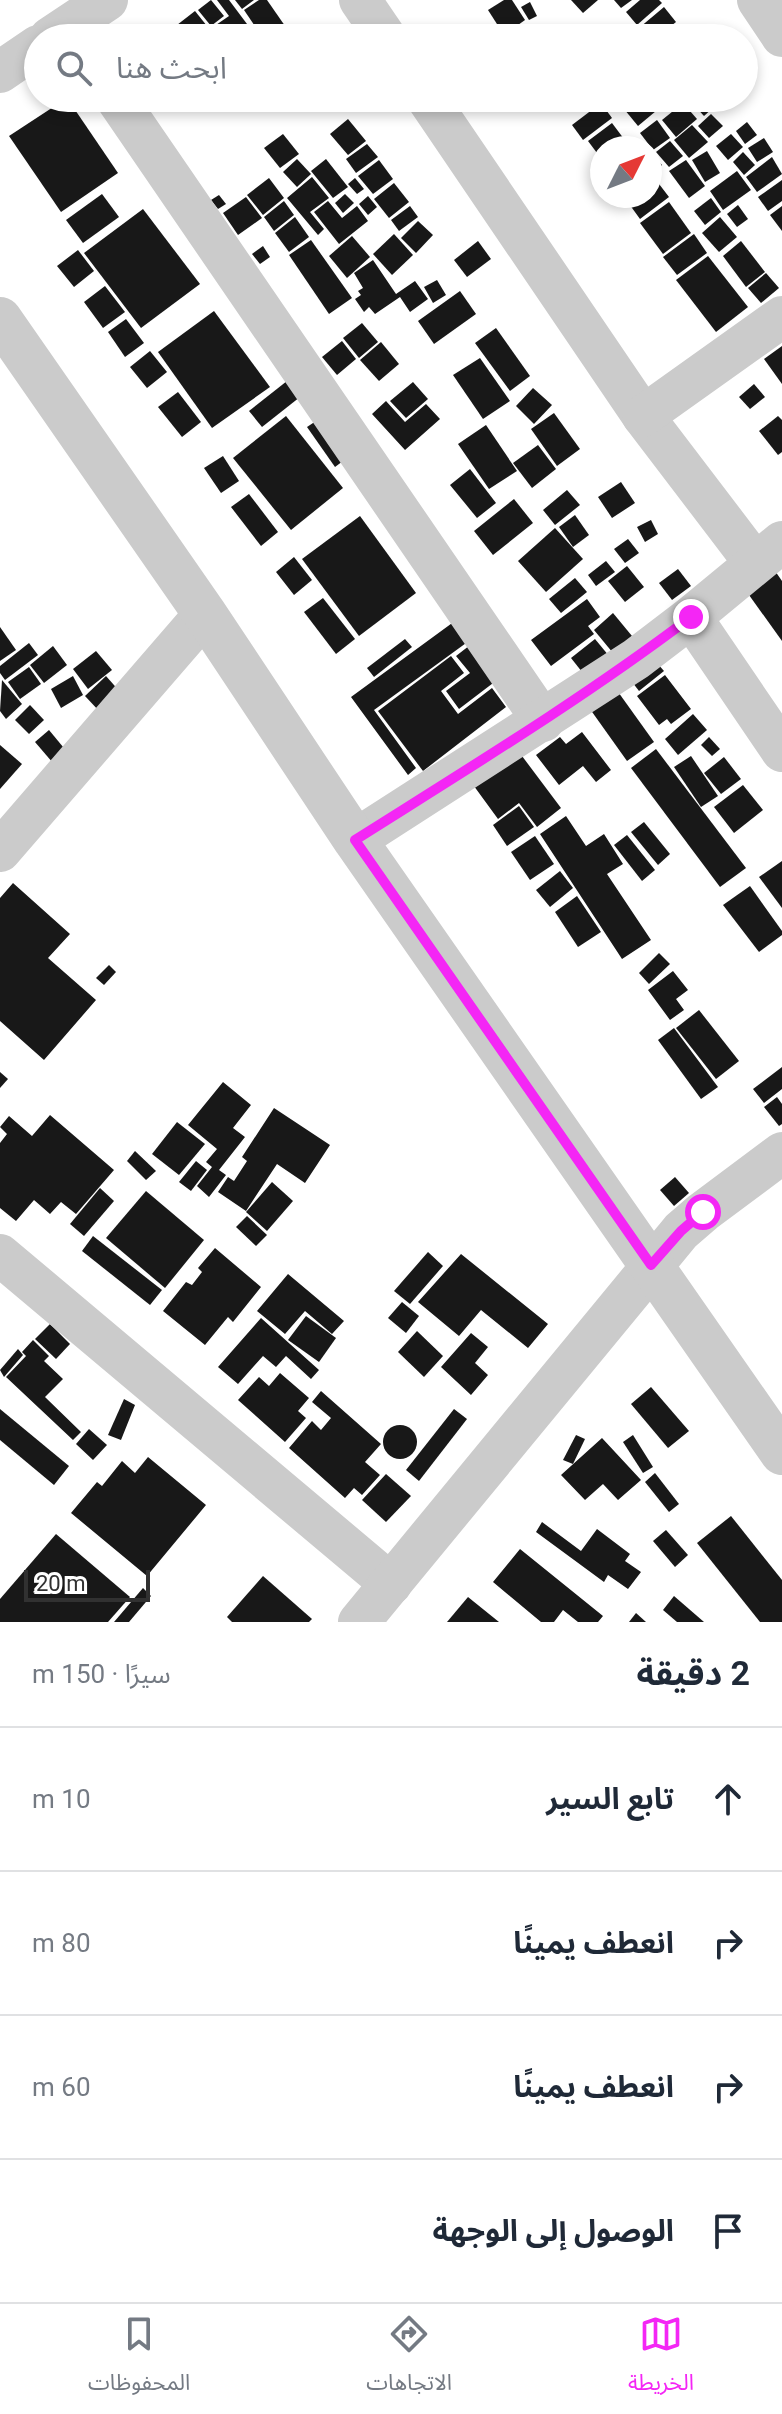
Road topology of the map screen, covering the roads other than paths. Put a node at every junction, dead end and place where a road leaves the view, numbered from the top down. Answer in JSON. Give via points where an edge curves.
{"nodes":[{"id":1,"x":107,"y":0,"type":"edge"},
{"id":2,"x":360,"y":0,"type":"edge"},
{"id":3,"x":758,"y":0,"type":"edge"},
{"id":4,"x":75,"y":24,"type":"edge"},
{"id":5,"x":376,"y":24,"type":"edge"},
{"id":6,"x":782,"y":36,"type":"edge"},
{"id":7,"x":24,"y":58,"type":"edge"},
{"id":8,"x":0,"y":72,"type":"edge"},
{"id":9,"x":126,"y":112,"type":"edge"},
{"id":10,"x":437,"y":112,"type":"edge"},
{"id":11,"x":782,"y":317,"type":"edge"},
{"id":12,"x":3,"y":329,"type":"edge"},
{"id":13,"x":643,"y":416,"type":"junction"},
{"id":14,"x":769,"y":552,"type":"edge"},
{"id":15,"x":205,"y":614,"type":"junction"},
{"id":16,"x":691,"y":617,"type":"junction"},
{"id":17,"x":543,"y":721,"type":"junction"},
{"id":18,"x":782,"y":751,"type":"edge"},
{"id":19,"x":355,"y":840,"type":"junction"},
{"id":20,"x":0,"y":851,"type":"edge"},
{"id":21,"x":782,"y":1153,"type":"edge"},
{"id":22,"x":0,"y":1255,"type":"edge"},
{"id":23,"x":651,"y":1265,"type":"junction"},
{"id":24,"x":782,"y":1453,"type":"edge"},
{"id":25,"x":391,"y":1584,"type":"junction"},
{"id":26,"x":359,"y":1622,"type":"edge"}],
"edges":[{"from":1,"to":4,"type":"street"},
{"from":2,"to":5,"type":"street"},
{"from":3,"to":6,"type":"street"},
{"from":7,"to":8,"type":"street"},
{"from":9,"to":17,"type":"street"},
{"from":10,"to":13,"type":"street"},
{"from":11,"to":13,"type":"street"},
{"from":12,"to":15,"type":"street"},
{"from":13,"to":14,"type":"street"},
{"from":14,"to":16,"type":"street"},
{"from":15,"to":19,"type":"street"},
{"from":15,"to":20,"type":"street"},
{"from":16,"to":17,"type":"street"},
{"from":16,"to":18,"type":"street"},
{"from":17,"to":19,"type":"street"},
{"from":19,"to":23,"type":"street"},
{"from":21,"to":23,"type":"street","via":[[703,1212]]},
{"from":22,"to":25,"type":"street"},
{"from":23,"to":24,"type":"street"},
{"from":23,"to":25,"type":"street"},
{"from":25,"to":26,"type":"street"}]}
